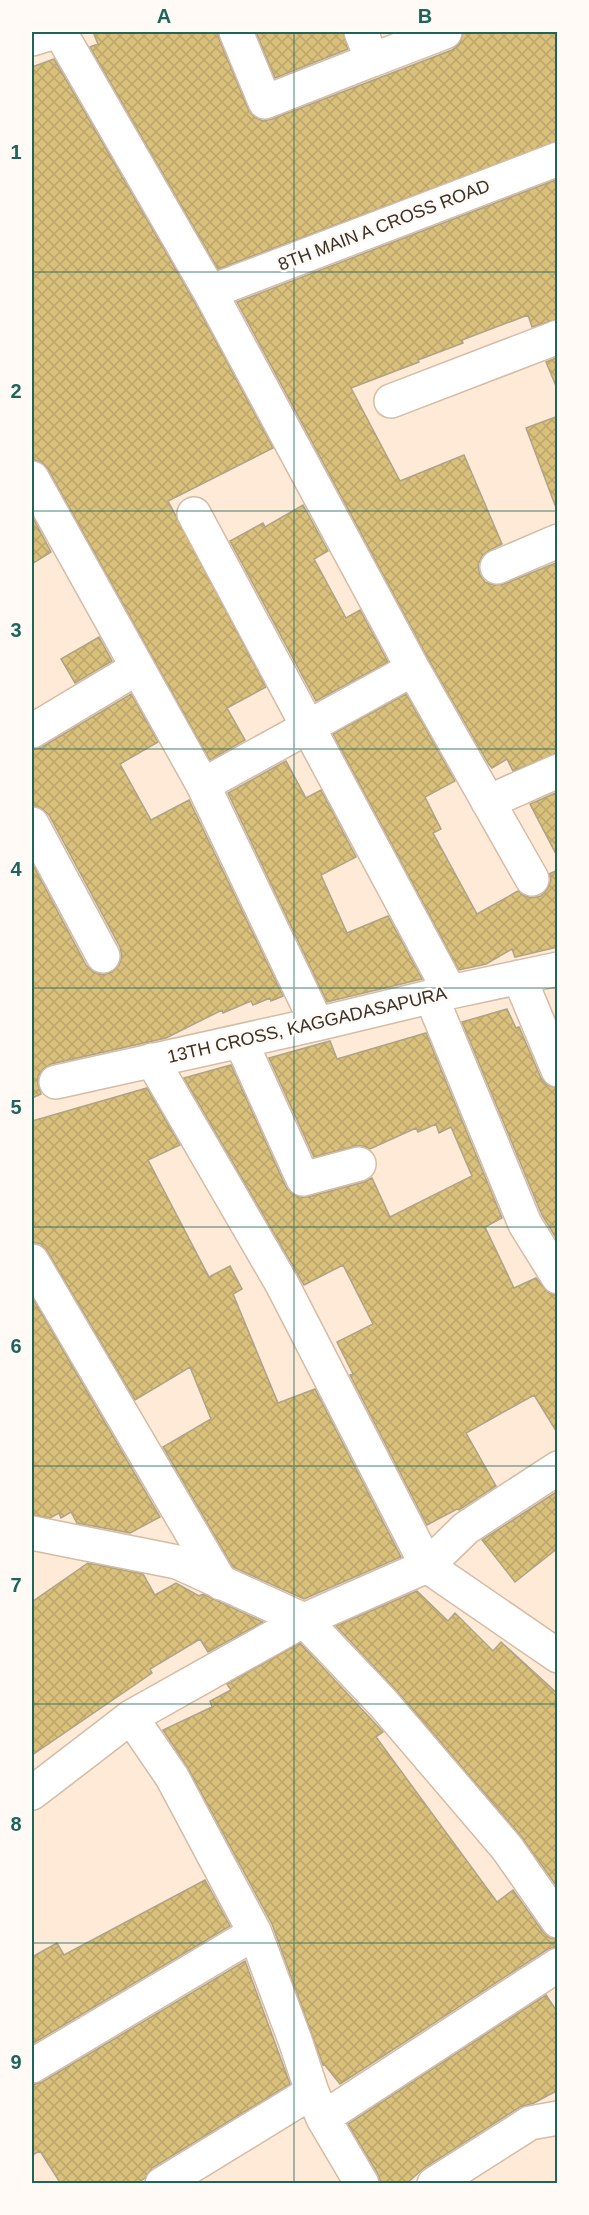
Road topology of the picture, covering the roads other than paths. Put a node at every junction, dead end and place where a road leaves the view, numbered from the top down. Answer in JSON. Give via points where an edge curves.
{"nodes":[{"id":1,"x":55,"y":32,"type":"edge"},
{"id":2,"x":60,"y":32,"type":"edge"},
{"id":3,"x":236,"y":32,"type":"edge"},
{"id":4,"x":445,"y":32,"type":"edge"},
{"id":5,"x":32,"y":39,"type":"edge"},
{"id":6,"x":366,"y":46,"type":"edge"},
{"id":7,"x":558,"y":159,"type":"edge"},
{"id":8,"x":210,"y":292,"type":"junction"},
{"id":9,"x":558,"y":337,"type":"edge"},
{"id":10,"x":391,"y":401,"type":"dead end"},
{"id":11,"x":32,"y":478,"type":"edge"},
{"id":12,"x":194,"y":514,"type":"dead end"},
{"id":13,"x":558,"y":541,"type":"edge"},
{"id":14,"x":497,"y":567,"type":"dead end"},
{"id":15,"x":137,"y":668,"type":"junction"},
{"id":16,"x":413,"y":669,"type":"junction"},
{"id":17,"x":308,"y":729,"type":"junction"},
{"id":18,"x":32,"y":731,"type":"edge"},
{"id":19,"x":558,"y":771,"type":"edge"},
{"id":20,"x":203,"y":785,"type":"junction"},
{"id":21,"x":488,"y":802,"type":"junction"},
{"id":22,"x":32,"y":824,"type":"edge"},
{"id":23,"x":532,"y":879,"type":"dead end"},
{"id":24,"x":103,"y":956,"type":"dead end"},
{"id":25,"x":558,"y":969,"type":"edge"},
{"id":26,"x":519,"y":977,"type":"junction"},
{"id":27,"x":440,"y":994,"type":"junction"},
{"id":28,"x":317,"y":1024,"type":"junction"},
{"id":29,"x":241,"y":1042,"type":"junction"},
{"id":30,"x":152,"y":1060,"type":"junction"},
{"id":31,"x":558,"y":1071,"type":"edge"},
{"id":32,"x":56,"y":1082,"type":"dead end"},
{"id":33,"x":359,"y":1164,"type":"dead end"},
{"id":34,"x":32,"y":1261,"type":"edge"},
{"id":35,"x":558,"y":1276,"type":"edge"},
{"id":36,"x":558,"y":1468,"type":"edge"},
{"id":37,"x":32,"y":1533,"type":"edge"},
{"id":38,"x":427,"y":1566,"type":"junction"},
{"id":39,"x":221,"y":1583,"type":"junction"},
{"id":40,"x":304,"y":1620,"type":"junction"},
{"id":41,"x":558,"y":1656,"type":"edge"},
{"id":42,"x":131,"y":1718,"type":"junction"},
{"id":43,"x":32,"y":1793,"type":"edge"},
{"id":44,"x":558,"y":1921,"type":"edge"},
{"id":45,"x":255,"y":1933,"type":"junction"},
{"id":46,"x":558,"y":1965,"type":"edge"},
{"id":47,"x":32,"y":2066,"type":"edge"},
{"id":48,"x":317,"y":2105,"type":"junction"},
{"id":49,"x":558,"y":2118,"type":"edge"},
{"id":50,"x":162,"y":2184,"type":"edge"},
{"id":51,"x":362,"y":2184,"type":"edge"},
{"id":52,"x":434,"y":2184,"type":"edge"}],
"edges":[{"from":1,"to":5,"type":"street"},
{"from":2,"to":8,"type":"street"},
{"from":3,"to":6,"type":"street","via":[[265,102]]},
{"from":4,"to":6,"type":"street"},
{"from":7,"to":8,"type":"street","name":"8TH MAIN A CROSS ROAD"},
{"from":8,"to":16,"type":"street"},
{"from":9,"to":10,"type":"street"},
{"from":11,"to":15,"type":"street"},
{"from":12,"to":17,"type":"street"},
{"from":13,"to":14,"type":"street"},
{"from":15,"to":18,"type":"street"},
{"from":15,"to":20,"type":"street"},
{"from":16,"to":17,"type":"street"},
{"from":16,"to":21,"type":"street"},
{"from":17,"to":20,"type":"street"},
{"from":17,"to":27,"type":"street"},
{"from":19,"to":21,"type":"street"},
{"from":20,"to":28,"type":"street"},
{"from":21,"to":23,"type":"street"},
{"from":22,"to":24,"type":"street"},
{"from":25,"to":26,"type":"street","name":"13TH CROSS, KAGGADASAPURA"},
{"from":26,"to":27,"type":"street","name":"13TH CROSS, KAGGADASAPURA"},
{"from":26,"to":31,"type":"street"},
{"from":27,"to":28,"type":"street","name":"13TH CROSS, KAGGADASAPURA"},
{"from":27,"to":35,"type":"street","via":[[525,1224]]},
{"from":28,"to":29,"type":"street","name":"13TH CROSS, KAGGADASAPURA"},
{"from":29,"to":30,"type":"street","name":"13TH CROSS, KAGGADASAPURA"},
{"from":29,"to":33,"type":"street","via":[[303,1179]]},
{"from":30,"to":32,"type":"street","name":"13TH CROSS, KAGGADASAPURA"},
{"from":30,"to":38,"type":"street","via":[[282,1284]]},
{"from":34,"to":39,"type":"street"},
{"from":36,"to":38,"type":"street","via":[[466,1528]]},
{"from":37,"to":39,"type":"street","via":[[177,1562]]},
{"from":38,"to":40,"type":"street"},
{"from":38,"to":41,"type":"street"},
{"from":39,"to":40,"type":"street"},
{"from":40,"to":42,"type":"street"},
{"from":40,"to":44,"type":"street","via":[[383,1703],[507,1848]]},
{"from":42,"to":43,"type":"street"},
{"from":42,"to":45,"type":"street","via":[[171,1777]]},
{"from":45,"to":47,"type":"street"},
{"from":45,"to":48,"type":"street"},
{"from":46,"to":48,"type":"street"},
{"from":48,"to":50,"type":"street"},
{"from":48,"to":51,"type":"street"},
{"from":49,"to":52,"type":"street","via":[[530,2123]]}]}
